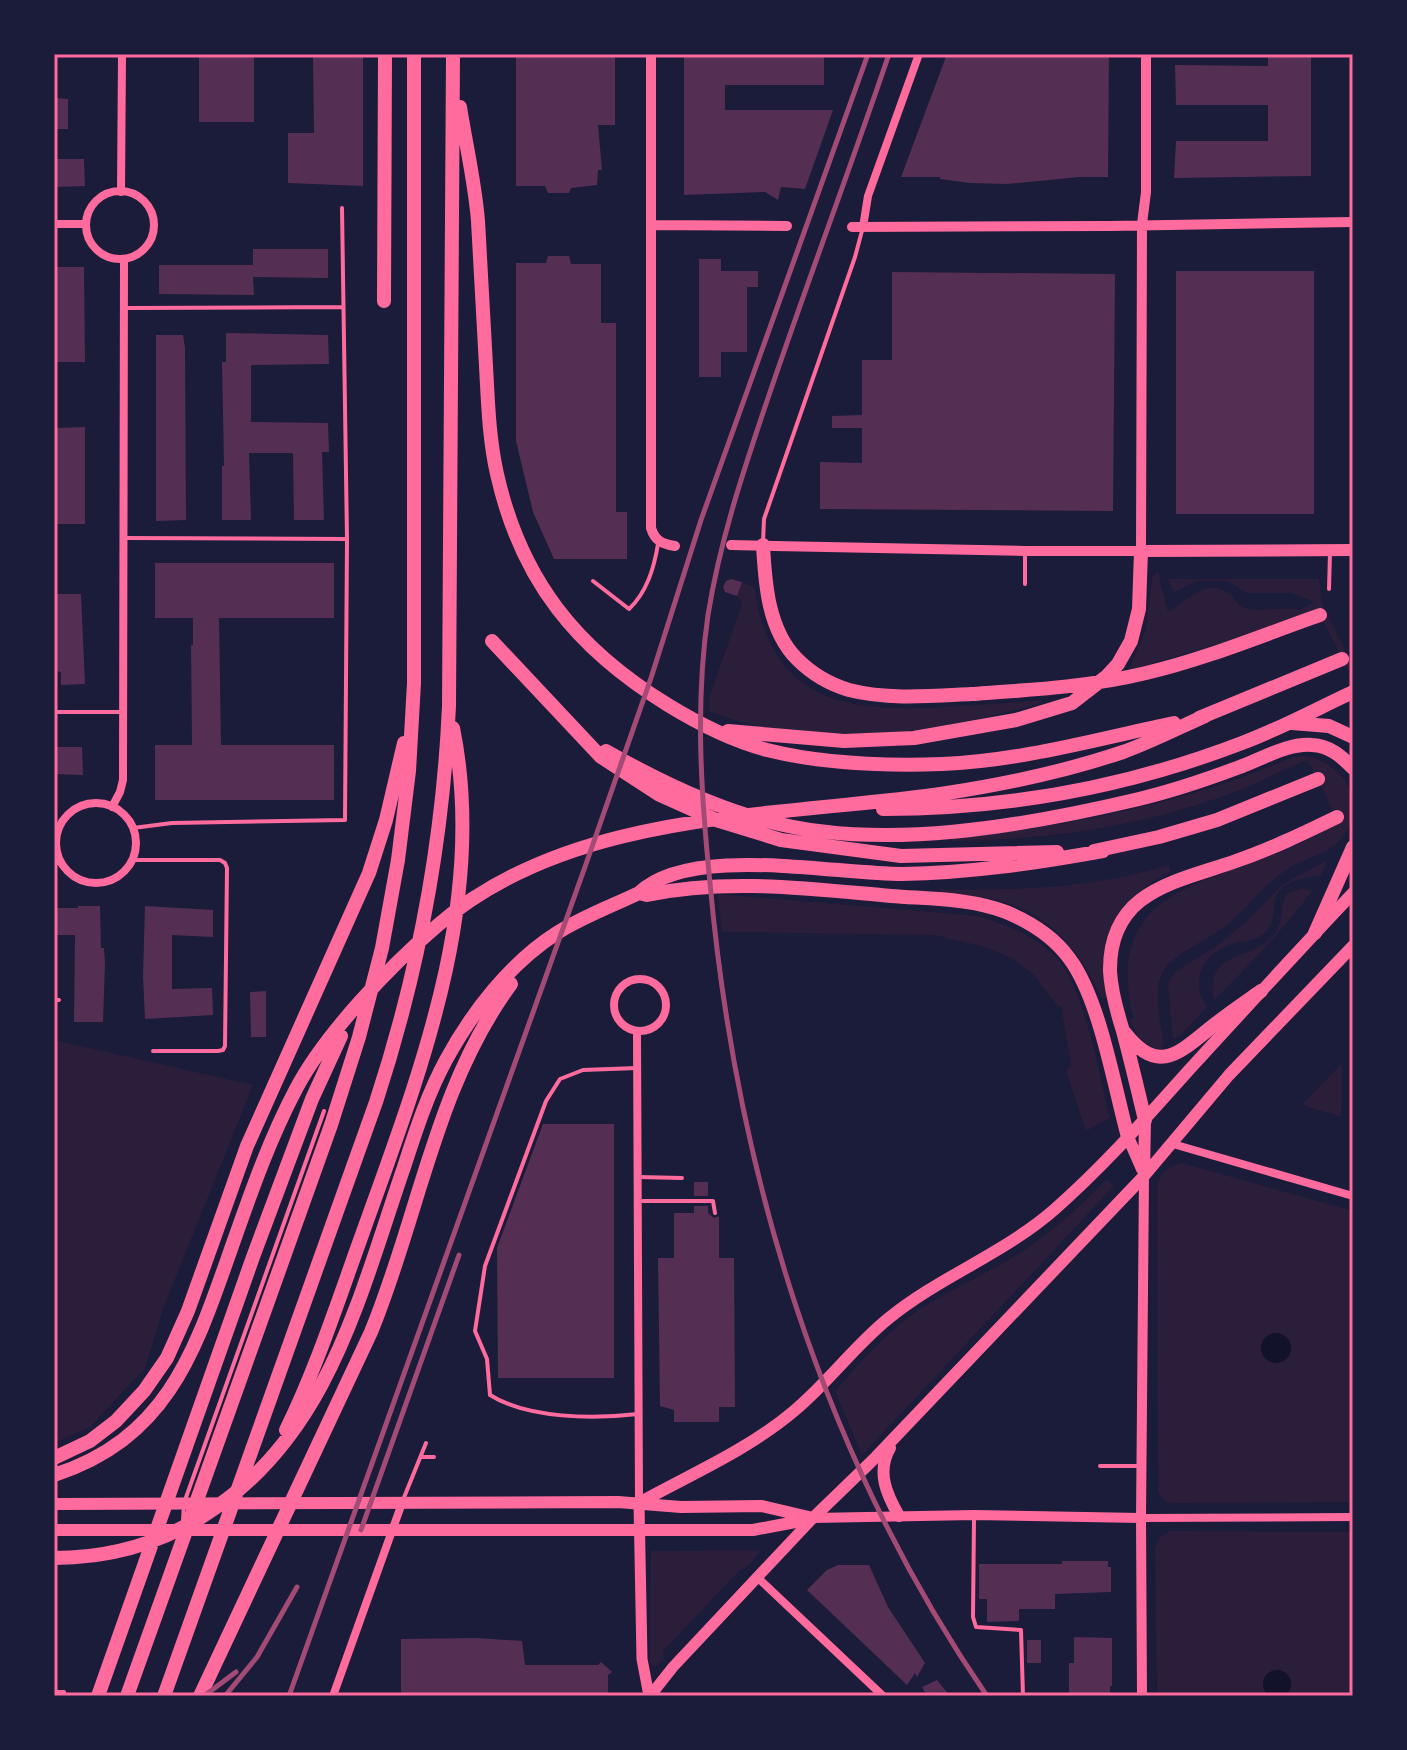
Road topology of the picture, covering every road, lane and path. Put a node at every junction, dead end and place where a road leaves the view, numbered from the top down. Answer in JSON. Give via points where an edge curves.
{"nodes":[{"id":1,"x":122,"y":54,"type":"edge"},
{"id":2,"x":385,"y":54,"type":"edge"},
{"id":3,"x":414,"y":54,"type":"edge"},
{"id":4,"x":651,"y":54,"type":"edge"},
{"id":5,"x":919,"y":54,"type":"edge"},
{"id":6,"x":1146,"y":54,"type":"edge"},
{"id":7,"x":453,"y":59,"type":"edge"},
{"id":8,"x":121,"y":192,"type":"junction"},
{"id":9,"x":342,"y":208,"type":"dead end"},
{"id":10,"x":1353,"y":222,"type":"edge"},
{"id":11,"x":54,"y":224,"type":"edge"},
{"id":12,"x":86,"y":224,"type":"junction"},
{"id":13,"x":1142,"y":224,"type":"junction"},
{"id":14,"x":651,"y":225,"type":"junction"},
{"id":15,"x":787,"y":226,"type":"dead end"},
{"id":16,"x":857,"y":227,"type":"junction"},
{"id":17,"x":124,"y":259,"type":"junction"},
{"id":18,"x":384,"y":301,"type":"dead end"},
{"id":19,"x":343,"y":307,"type":"junction"},
{"id":20,"x":124,"y":308,"type":"junction"},
{"id":21,"x":124,"y":538,"type":"junction"},
{"id":22,"x":347,"y":539,"type":"junction"},
{"id":23,"x":658,"y":542,"type":"junction"},
{"id":24,"x":731,"y":545,"type":"dead end"},
{"id":25,"x":763,"y":545,"type":"junction"},
{"id":26,"x":675,"y":546,"type":"dead end"},
{"id":27,"x":1330,"y":550,"type":"junction"},
{"id":28,"x":1353,"y":550,"type":"edge"},
{"id":29,"x":1025,"y":551,"type":"junction"},
{"id":30,"x":1141,"y":551,"type":"junction"},
{"id":31,"x":593,"y":581,"type":"dead end"},
{"id":32,"x":1025,"y":584,"type":"dead end"},
{"id":33,"x":1329,"y":589,"type":"dead end"},
{"id":34,"x":1320,"y":615,"type":"dead end"},
{"id":35,"x":492,"y":641,"type":"dead end"},
{"id":36,"x":1342,"y":659,"type":"dead end"},
{"id":37,"x":1353,"y":692,"type":"edge"},
{"id":38,"x":413,"y":704,"type":"junction"},
{"id":39,"x":449,"y":706,"type":"junction"},
{"id":40,"x":54,"y":712,"type":"edge"},
{"id":41,"x":124,"y":712,"type":"junction"},
{"id":42,"x":1205,"y":716,"type":"junction"},
{"id":43,"x":565,"y":719,"type":"junction"},
{"id":44,"x":1287,"y":723,"type":"junction"},
{"id":45,"x":712,"y":729,"type":"junction"},
{"id":46,"x":1353,"y":737,"type":"edge"},
{"id":47,"x":1353,"y":768,"type":"edge"},
{"id":48,"x":1318,"y":779,"type":"dead end"},
{"id":49,"x":112,"y":807,"type":"junction"},
{"id":50,"x":803,"y":810,"type":"junction"},
{"id":51,"x":1337,"y":817,"type":"dead end"},
{"id":52,"x":133,"y":828,"type":"junction"},
{"id":53,"x":1353,"y":847,"type":"edge"},
{"id":54,"x":1103,"y":851,"type":"junction"},
{"id":55,"x":131,"y":860,"type":"junction"},
{"id":56,"x":58,"y":863,"type":"edge"},
{"id":57,"x":639,"y":893,"type":"junction"},
{"id":58,"x":1353,"y":893,"type":"edge"},
{"id":59,"x":557,"y":933,"type":"junction"},
{"id":60,"x":1315,"y":933,"type":"junction"},
{"id":61,"x":1353,"y":946,"type":"edge"},
{"id":62,"x":1261,"y":991,"type":"junction"},
{"id":63,"x":1122,"y":1029,"type":"junction"},
{"id":64,"x":637,"y":1031,"type":"junction"},
{"id":65,"x":153,"y":1051,"type":"dead end"},
{"id":66,"x":319,"y":1063,"type":"junction"},
{"id":67,"x":637,"y":1068,"type":"junction"},
{"id":68,"x":324,"y":1111,"type":"dead end"},
{"id":69,"x":1145,"y":1120,"type":"junction"},
{"id":70,"x":1128,"y":1137,"type":"junction"},
{"id":71,"x":1173,"y":1144,"type":"junction"},
{"id":72,"x":1144,"y":1176,"type":"junction"},
{"id":73,"x":638,"y":1177,"type":"junction"},
{"id":74,"x":682,"y":1178,"type":"dead end"},
{"id":75,"x":1353,"y":1196,"type":"edge"},
{"id":76,"x":638,"y":1201,"type":"junction"},
{"id":77,"x":715,"y":1213,"type":"dead end"},
{"id":78,"x":638,"y":1414,"type":"junction"},
{"id":79,"x":900,"y":1432,"type":"junction"},
{"id":80,"x":426,"y":1443,"type":"dead end"},
{"id":81,"x":421,"y":1457,"type":"junction"},
{"id":82,"x":434,"y":1457,"type":"dead end"},
{"id":83,"x":54,"y":1458,"type":"edge"},
{"id":84,"x":272,"y":1460,"type":"junction"},
{"id":85,"x":1100,"y":1466,"type":"dead end"},
{"id":86,"x":1142,"y":1466,"type":"junction"},
{"id":87,"x":54,"y":1475,"type":"edge"},
{"id":88,"x":184,"y":1503,"type":"junction"},
{"id":89,"x":402,"y":1503,"type":"junction"},
{"id":90,"x":639,"y":1503,"type":"junction"},
{"id":91,"x":54,"y":1504,"type":"edge"},
{"id":92,"x":974,"y":1515,"type":"junction"},
{"id":93,"x":899,"y":1516,"type":"junction"},
{"id":94,"x":1353,"y":1517,"type":"edge"},
{"id":95,"x":813,"y":1518,"type":"junction"},
{"id":96,"x":1141,"y":1518,"type":"junction"},
{"id":97,"x":54,"y":1530,"type":"edge"},
{"id":98,"x":183,"y":1530,"type":"junction"},
{"id":99,"x":392,"y":1530,"type":"junction"},
{"id":100,"x":640,"y":1531,"type":"junction"},
{"id":101,"x":54,"y":1558,"type":"edge"},
{"id":102,"x":757,"y":1577,"type":"junction"},
{"id":103,"x":54,"y":1692,"type":"edge"},
{"id":104,"x":64,"y":1696,"type":"edge"},
{"id":105,"x":98,"y":1696,"type":"edge"},
{"id":106,"x":127,"y":1696,"type":"edge"},
{"id":107,"x":164,"y":1696,"type":"edge"},
{"id":108,"x":200,"y":1696,"type":"edge"},
{"id":109,"x":333,"y":1696,"type":"edge"},
{"id":110,"x":650,"y":1696,"type":"edge"},
{"id":111,"x":883,"y":1696,"type":"edge"},
{"id":112,"x":1023,"y":1696,"type":"edge"},
{"id":113,"x":1142,"y":1696,"type":"edge"}],
"edges":[{"from":1,"to":8,"type":"street"},
{"from":2,"to":18,"type":"highway"},
{"from":3,"to":38,"type":"highway"},
{"from":4,"to":14,"type":"street"},
{"from":5,"to":16,"type":"street"},
{"from":6,"to":13,"type":"street"},
{"from":7,"to":39,"type":"highway"},
{"from":7,"to":45,"type":"highway","via":[[478,216],[492,446],[514,529],[538,581],[593,649],[640,688]]},
{"from":8,"to":12,"type":"street","via":[[100,198]]},
{"from":8,"to":17,"type":"street","via":[[130,192],[147,205],[154,225],[148,245]]},
{"from":9,"to":19,"type":"lane"},
{"from":10,"to":13,"type":"street"},
{"from":11,"to":12,"type":"street"},
{"from":12,"to":17,"type":"street","via":[[100,253]]},
{"from":13,"to":16,"type":"street"},
{"from":13,"to":30,"type":"street"},
{"from":14,"to":15,"type":"street"},
{"from":14,"to":23,"type":"street","via":[[651,528]]},
{"from":16,"to":25,"type":"lane","via":[[855,257],[764,519]]},
{"from":17,"to":20,"type":"street"},
{"from":19,"to":20,"type":"lane"},
{"from":19,"to":22,"type":"lane"},
{"from":20,"to":21,"type":"street"},
{"from":21,"to":22,"type":"lane"},
{"from":21,"to":41,"type":"street"},
{"from":22,"to":52,"type":"lane","via":[[345,820]]},
{"from":23,"to":26,"type":"street"},
{"from":23,"to":31,"type":"lane","via":[[641,598],[629,609]]},
{"from":24,"to":25,"type":"street"},
{"from":25,"to":29,"type":"street"},
{"from":25,"to":34,"type":"highway","via":[[771,610],[795,658],[835,685],[882,695],[995,692],[1113,679],[1184,662]]},
{"from":27,"to":28,"type":"main road"},
{"from":27,"to":30,"type":"main road"},
{"from":27,"to":33,"type":"lane"},
{"from":29,"to":30,"type":"street"},
{"from":29,"to":32,"type":"lane"},
{"from":30,"to":45,"type":"highway","via":[[1139,609],[1131,641],[1118,664],[1072,703],[1016,720],[914,738],[844,741]]},
{"from":35,"to":43,"type":"highway"},
{"from":36,"to":42,"type":"highway"},
{"from":37,"to":44,"type":"highway"},
{"from":38,"to":83,"type":"highway","via":[[369,873],[263,1110],[167,1358],[116,1421]]},
{"from":38,"to":106,"type":"highway","via":[[398,860],[355,1051]]},
{"from":39,"to":84,"type":"highway","via":[[462,828],[454,913],[437,1004],[409,1104],[318,1356]]},
{"from":39,"to":107,"type":"highway","via":[[428,897],[394,1044]]},
{"from":40,"to":41,"type":"lane"},
{"from":41,"to":49,"type":"street","via":[[123,780]]},
{"from":42,"to":45,"type":"highway","via":[[1057,749],[943,764],[792,755]]},
{"from":42,"to":50,"type":"highway","via":[[1123,752],[1008,782]]},
{"from":43,"to":47,"type":"highway","via":[[616,757],[729,810],[804,829],[856,834],[971,829],[1113,805],[1199,782],[1302,745],[1324,747]]},
{"from":43,"to":54,"type":"highway","via":[[601,757],[658,794],[716,820],[781,840],[901,856]]},
{"from":44,"to":46,"type":"highway","via":[[1329,726]]},
{"from":44,"to":50,"type":"highway","via":[[1173,767],[1044,798],[937,809]]},
{"from":48,"to":54,"type":"highway","via":[[1217,820]]},
{"from":49,"to":52,"type":"street"},
{"from":49,"to":56,"type":"street","via":[[88,804],[69,813],[58,831]]},
{"from":50,"to":66,"type":"highway","via":[[636,834],[543,863],[471,899],[411,949],[357,1008]]},
{"from":51,"to":63,"type":"highway","via":[[1278,845],[1162,885],[1140,901],[1122,922],[1112,946],[1110,972]]},
{"from":52,"to":55,"type":"street"},
{"from":53,"to":60,"type":"highway"},
{"from":54,"to":57,"type":"highway","via":[[1020,866],[903,874],[703,867],[667,874]]},
{"from":55,"to":56,"type":"street","via":[[119,875],[102,882],[83,881]]},
{"from":55,"to":65,"type":"lane","via":[[220,860],[227,868],[225,1046],[218,1051]]},
{"from":57,"to":59,"type":"highway"},
{"from":57,"to":70,"type":"highway","via":[[713,886],[827,891],[976,904],[1030,923],[1068,956],[1089,992]]},
{"from":58,"to":60,"type":"main road"},
{"from":59,"to":84,"type":"highway","via":[[519,963],[447,1058],[322,1385]]},
{"from":59,"to":108,"type":"highway","via":[[509,987],[462,1067],[440,1118],[382,1303]]},
{"from":60,"to":62,"type":"main road"},
{"from":61,"to":71,"type":"main road","via":[[1229,1075]]},
{"from":62,"to":63,"type":"highway","via":[[1178,1054],[1150,1056]]},
{"from":62,"to":69,"type":"main road"},
{"from":63,"to":69,"type":"highway"},
{"from":64,"to":64,"type":"street","via":[[621,1022],[614,1007],[622,987],[640,979],[655,984],[666,1002],[657,1026]]},
{"from":64,"to":67,"type":"street"},
{"from":66,"to":87,"type":"highway","via":[[277,1127],[207,1319],[171,1387],[131,1434]]},
{"from":66,"to":105,"type":"highway"},
{"from":67,"to":73,"type":"street"},
{"from":67,"to":78,"type":"lane","via":[[583,1070],[560,1079],[546,1101],[485,1266],[475,1331],[487,1359],[490,1395],[506,1405],[543,1414]]},
{"from":68,"to":88,"type":"lane"},
{"from":69,"to":70,"type":"main road"},
{"from":69,"to":72,"type":"main road"},
{"from":70,"to":72,"type":"main road"},
{"from":70,"to":90,"type":"main road","via":[[1031,1228],[890,1317],[776,1426]]},
{"from":71,"to":72,"type":"main road"},
{"from":71,"to":75,"type":"street"},
{"from":72,"to":79,"type":"main road"},
{"from":72,"to":86,"type":"street"},
{"from":73,"to":74,"type":"lane"},
{"from":73,"to":76,"type":"street"},
{"from":76,"to":77,"type":"lane","via":[[713,1201]]},
{"from":76,"to":78,"type":"street"},
{"from":78,"to":90,"type":"street"},
{"from":79,"to":93,"type":"main road","via":[[884,1458],[885,1492]]},
{"from":79,"to":95,"type":"main road"},
{"from":80,"to":81,"type":"lane"},
{"from":81,"to":82,"type":"lane"},
{"from":81,"to":89,"type":"lane"},
{"from":84,"to":101,"type":"highway","via":[[222,1504],[159,1541],[117,1552]]},
{"from":85,"to":86,"type":"lane"},
{"from":86,"to":96,"type":"street"},
{"from":88,"to":89,"type":"main road"},
{"from":88,"to":91,"type":"main road"},
{"from":88,"to":98,"type":"lane"},
{"from":89,"to":90,"type":"main road"},
{"from":89,"to":99,"type":"street"},
{"from":90,"to":95,"type":"main road","via":[[762,1506]]},
{"from":90,"to":100,"type":"main road"},
{"from":92,"to":93,"type":"street"},
{"from":92,"to":96,"type":"street"},
{"from":92,"to":112,"type":"lane","via":[[973,1617],[976,1627],[1021,1630]]},
{"from":93,"to":95,"type":"street"},
{"from":94,"to":96,"type":"street"},
{"from":95,"to":100,"type":"main road","via":[[753,1530]]},
{"from":95,"to":102,"type":"main road"},
{"from":96,"to":113,"type":"street"},
{"from":97,"to":98,"type":"main road"},
{"from":98,"to":99,"type":"main road"},
{"from":99,"to":100,"type":"main road"},
{"from":99,"to":109,"type":"street"},
{"from":100,"to":110,"type":"main road","via":[[642,1659]]},
{"from":102,"to":110,"type":"main road"},
{"from":102,"to":111,"type":"street"},
{"from":103,"to":104,"type":"lane"}]}
